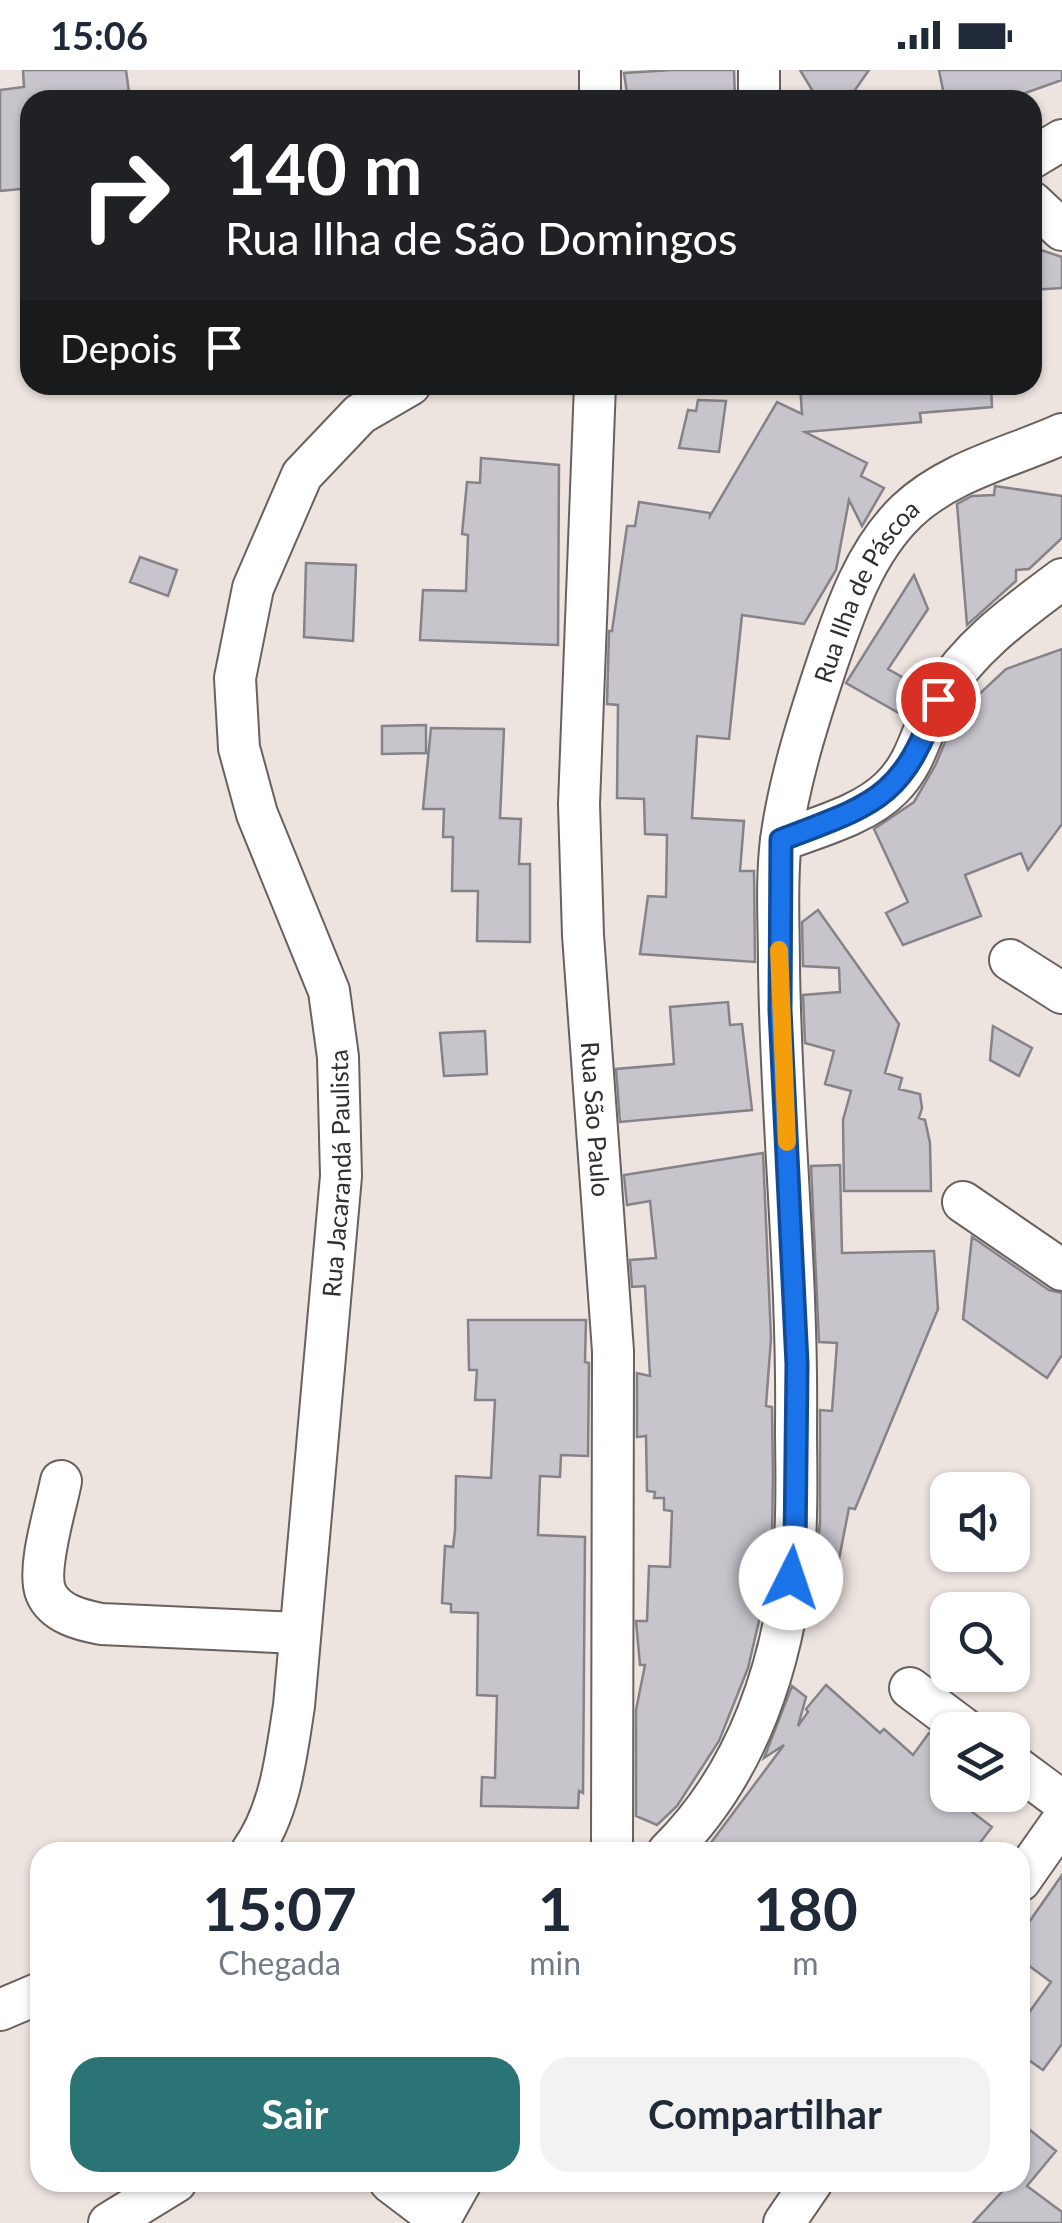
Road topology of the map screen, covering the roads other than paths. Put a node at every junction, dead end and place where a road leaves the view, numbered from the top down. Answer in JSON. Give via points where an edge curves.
{"nodes":[{"id":1,"x":1042,"y":211,"type":"edge"},
{"id":2,"x":1062,"y":230,"type":"edge"},
{"id":3,"x":393,"y":395,"type":"edge"},
{"id":4,"x":596,"y":395,"type":"edge"},
{"id":5,"x":1062,"y":434,"type":"edge"},
{"id":6,"x":1016,"y":455,"type":"junction"},
{"id":7,"x":1062,"y":468,"type":"edge"},
{"id":8,"x":1062,"y":579,"type":"edge"},
{"id":9,"x":781,"y":840,"type":"junction"},
{"id":10,"x":1010,"y":960,"type":"dead end"},
{"id":11,"x":1062,"y":993,"type":"edge"},
{"id":12,"x":963,"y":1202,"type":"dead end"},
{"id":13,"x":1062,"y":1270,"type":"edge"},
{"id":14,"x":61,"y":1481,"type":"dead end"},
{"id":15,"x":298,"y":1633,"type":"junction"},
{"id":16,"x":910,"y":1688,"type":"dead end"},
{"id":17,"x":942,"y":1712,"type":"edge"},
{"id":18,"x":1030,"y":1777,"type":"edge"},
{"id":19,"x":1062,"y":1801,"type":"edge"},
{"id":20,"x":1062,"y":1821,"type":"edge"},
{"id":21,"x":258,"y":1842,"type":"edge"},
{"id":22,"x":612,"y":1842,"type":"edge"},
{"id":23,"x":679,"y":1842,"type":"edge"},
{"id":24,"x":1030,"y":1867,"type":"edge"},
{"id":25,"x":30,"y":1997,"type":"edge"},
{"id":26,"x":0,"y":2010,"type":"edge"},
{"id":27,"x":160,"y":2192,"type":"edge"},
{"id":28,"x":403,"y":2192,"type":"edge"},
{"id":29,"x":455,"y":2192,"type":"edge"},
{"id":30,"x":805,"y":2192,"type":"edge"},
{"id":31,"x":439,"y":2221,"type":"edge"},
{"id":32,"x":109,"y":2223,"type":"edge"},
{"id":33,"x":784,"y":2223,"type":"edge"}],
"edges":[{"from":1,"to":2,"type":"street"},
{"from":3,"to":15,"type":"street","name":"Rua Jacarandá Paulista","via":[[360,414],[302,475],[253,588],[235,678],[248,781],[329,991],[338,1057],[340,1176]]},
{"from":4,"to":22,"type":"street","name":"Rua São Paulo","via":[[579,804],[613,1351]]},
{"from":5,"to":6,"type":"street","name":"Rua Ilha de Páscoa"},
{"from":6,"to":7,"type":"street"},
{"from":6,"to":9,"type":"street","name":"Rua Ilha de Páscoa","via":[[957,476],[908,510],[876,549],[815,699]]},
{"from":8,"to":9,"type":"street","via":[[958,668],[891,789]]},
{"from":9,"to":23,"type":"street","name":"Rua Ilha de Páscoa","via":[[780,1010],[797,1364],[795,1548],[777,1659],[756,1718],[728,1780]]},
{"from":10,"to":11,"type":"street"},
{"from":12,"to":13,"type":"street"},
{"from":14,"to":15,"type":"street","via":[[43,1572],[46,1593],[75,1618]]},
{"from":15,"to":21,"type":"street","name":"Rua Jacarandá Paulista","via":[[284,1770]]},
{"from":16,"to":17,"type":"street"},
{"from":18,"to":19,"type":"street"},
{"from":20,"to":24,"type":"street"},
{"from":25,"to":26,"type":"street"},
{"from":27,"to":32,"type":"street"},
{"from":28,"to":31,"type":"street"},
{"from":29,"to":31,"type":"street"},
{"from":30,"to":33,"type":"street"}]}
